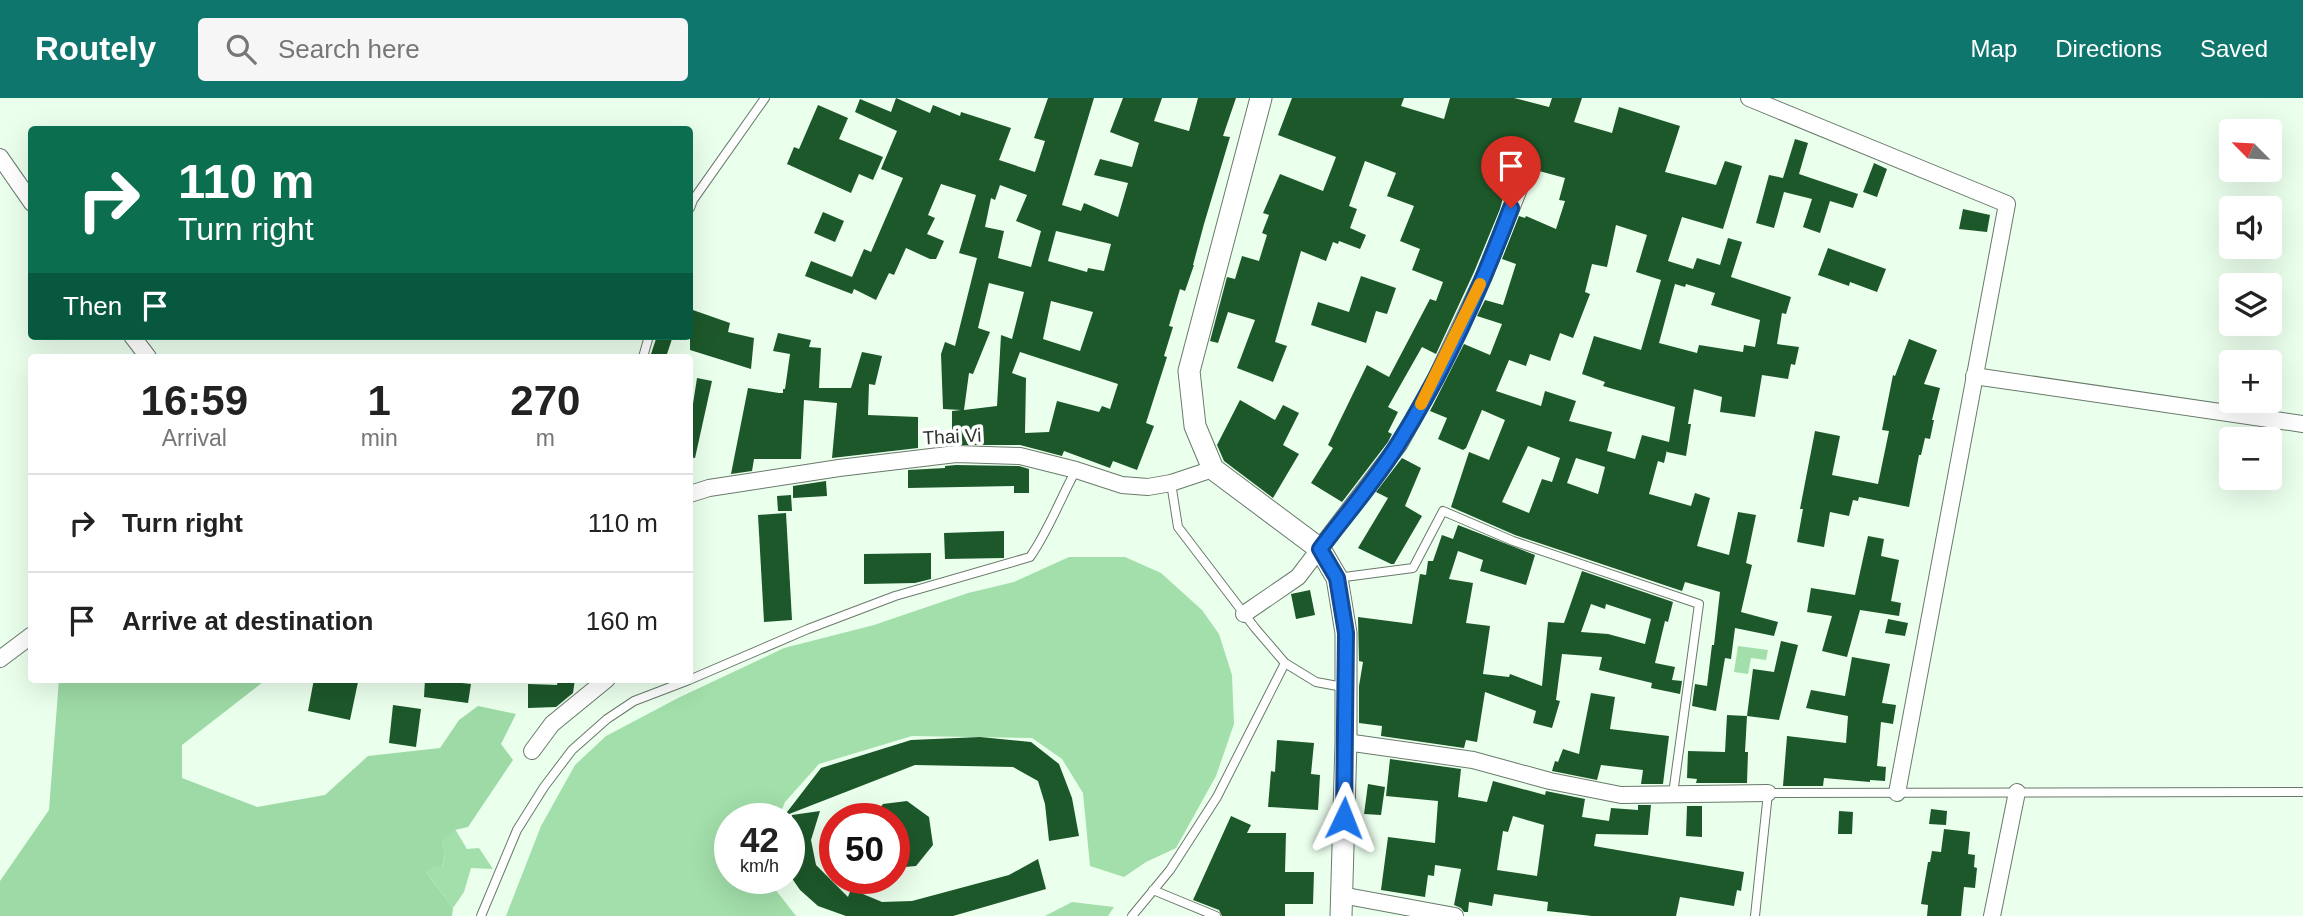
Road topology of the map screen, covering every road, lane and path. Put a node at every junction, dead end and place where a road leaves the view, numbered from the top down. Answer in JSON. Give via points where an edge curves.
{"nodes":[{"id":1,"x":765,"y":98,"type":"edge"},
{"id":2,"x":1261,"y":98,"type":"edge"},
{"id":3,"x":1749,"y":98,"type":"edge"},
{"id":4,"x":0,"y":157,"type":"edge"},
{"id":5,"x":1521,"y":184,"type":"dead end"},
{"id":6,"x":28,"y":197,"type":"edge"},
{"id":7,"x":693,"y":199,"type":"edge"},
{"id":8,"x":135,"y":340,"type":"edge"},
{"id":9,"x":146,"y":354,"type":"edge"},
{"id":10,"x":1974,"y":376,"type":"junction"},
{"id":11,"x":2303,"y":424,"type":"edge"},
{"id":12,"x":1213,"y":469,"type":"junction"},
{"id":13,"x":1076,"y":470,"type":"junction"},
{"id":14,"x":1171,"y":483,"type":"junction"},
{"id":15,"x":693,"y":493,"type":"edge"},
{"id":16,"x":1320,"y":549,"type":"junction"},
{"id":17,"x":1337,"y":578,"type":"junction"},
{"id":18,"x":1244,"y":614,"type":"junction"},
{"id":19,"x":28,"y":638,"type":"edge"},
{"id":20,"x":0,"y":659,"type":"edge"},
{"id":21,"x":1285,"y":663,"type":"junction"},
{"id":22,"x":693,"y":678,"type":"edge"},
{"id":23,"x":599,"y":683,"type":"edge"},
{"id":24,"x":681,"y":683,"type":"edge"},
{"id":25,"x":1346,"y":687,"type":"junction"},
{"id":26,"x":1346,"y":742,"type":"junction"},
{"id":27,"x":532,"y":751,"type":"dead end"},
{"id":28,"x":2017,"y":792,"type":"junction"},
{"id":29,"x":2303,"y":792,"type":"edge"},
{"id":30,"x":1768,"y":793,"type":"junction"},
{"id":31,"x":1896,"y":793,"type":"junction"},
{"id":32,"x":1673,"y":794,"type":"junction"},
{"id":33,"x":1153,"y":890,"type":"junction"},
{"id":34,"x":1341,"y":906,"type":"edge"},
{"id":35,"x":481,"y":916,"type":"edge"},
{"id":36,"x":1132,"y":916,"type":"edge"},
{"id":37,"x":1216,"y":916,"type":"edge"},
{"id":38,"x":1455,"y":916,"type":"edge"},
{"id":39,"x":1755,"y":916,"type":"edge"},
{"id":40,"x":1992,"y":916,"type":"edge"}],
"edges":[{"from":1,"to":7,"type":"lane"},
{"from":2,"to":12,"type":"main road","via":[[1189,370],[1195,426]]},
{"from":3,"to":10,"type":"street","via":[[2007,204]]},
{"from":4,"to":6,"type":"street"},
{"from":5,"to":16,"type":"street","via":[[1489,266],[1436,378],[1399,443]]},
{"from":8,"to":9,"type":"street"},
{"from":10,"to":11,"type":"street"},
{"from":10,"to":31,"type":"street"},
{"from":12,"to":14,"type":"street","name":"Thai Vi"},
{"from":12,"to":16,"type":"main road"},
{"from":13,"to":14,"type":"street","name":"Thai Vi","via":[[1122,485]]},
{"from":13,"to":15,"type":"street","name":"Thai Vi","via":[[1020,456],[956,454]]},
{"from":13,"to":22,"type":"lane","via":[[1030,557],[895,596]]},
{"from":14,"to":18,"type":"lane","via":[[1178,527]]},
{"from":16,"to":17,"type":"main road"},
{"from":16,"to":18,"type":"street","via":[[1298,577]]},
{"from":17,"to":25,"type":"main road","via":[[1346,633]]},
{"from":17,"to":32,"type":"lane","via":[[1413,568],[1443,511],[1513,541],[1699,604]]},
{"from":18,"to":21,"type":"lane"},
{"from":19,"to":20,"type":"street"},
{"from":21,"to":25,"type":"lane","via":[[1316,682]]},
{"from":21,"to":33,"type":"lane","via":[[1217,797]]},
{"from":23,"to":27,"type":"street","via":[[552,724]]},
{"from":24,"to":35,"type":"lane","via":[[635,701],[572,750],[517,830]]},
{"from":25,"to":26,"type":"main road"},
{"from":26,"to":32,"type":"street","via":[[1473,760],[1621,795]]},
{"from":26,"to":34,"type":"main road"},
{"from":28,"to":29,"type":"lane"},
{"from":28,"to":31,"type":"lane"},
{"from":28,"to":40,"type":"street"},
{"from":30,"to":31,"type":"lane"},
{"from":30,"to":32,"type":"street"},
{"from":30,"to":39,"type":"lane"},
{"from":33,"to":36,"type":"lane"},
{"from":33,"to":37,"type":"lane"},
{"from":34,"to":38,"type":"street"}]}
